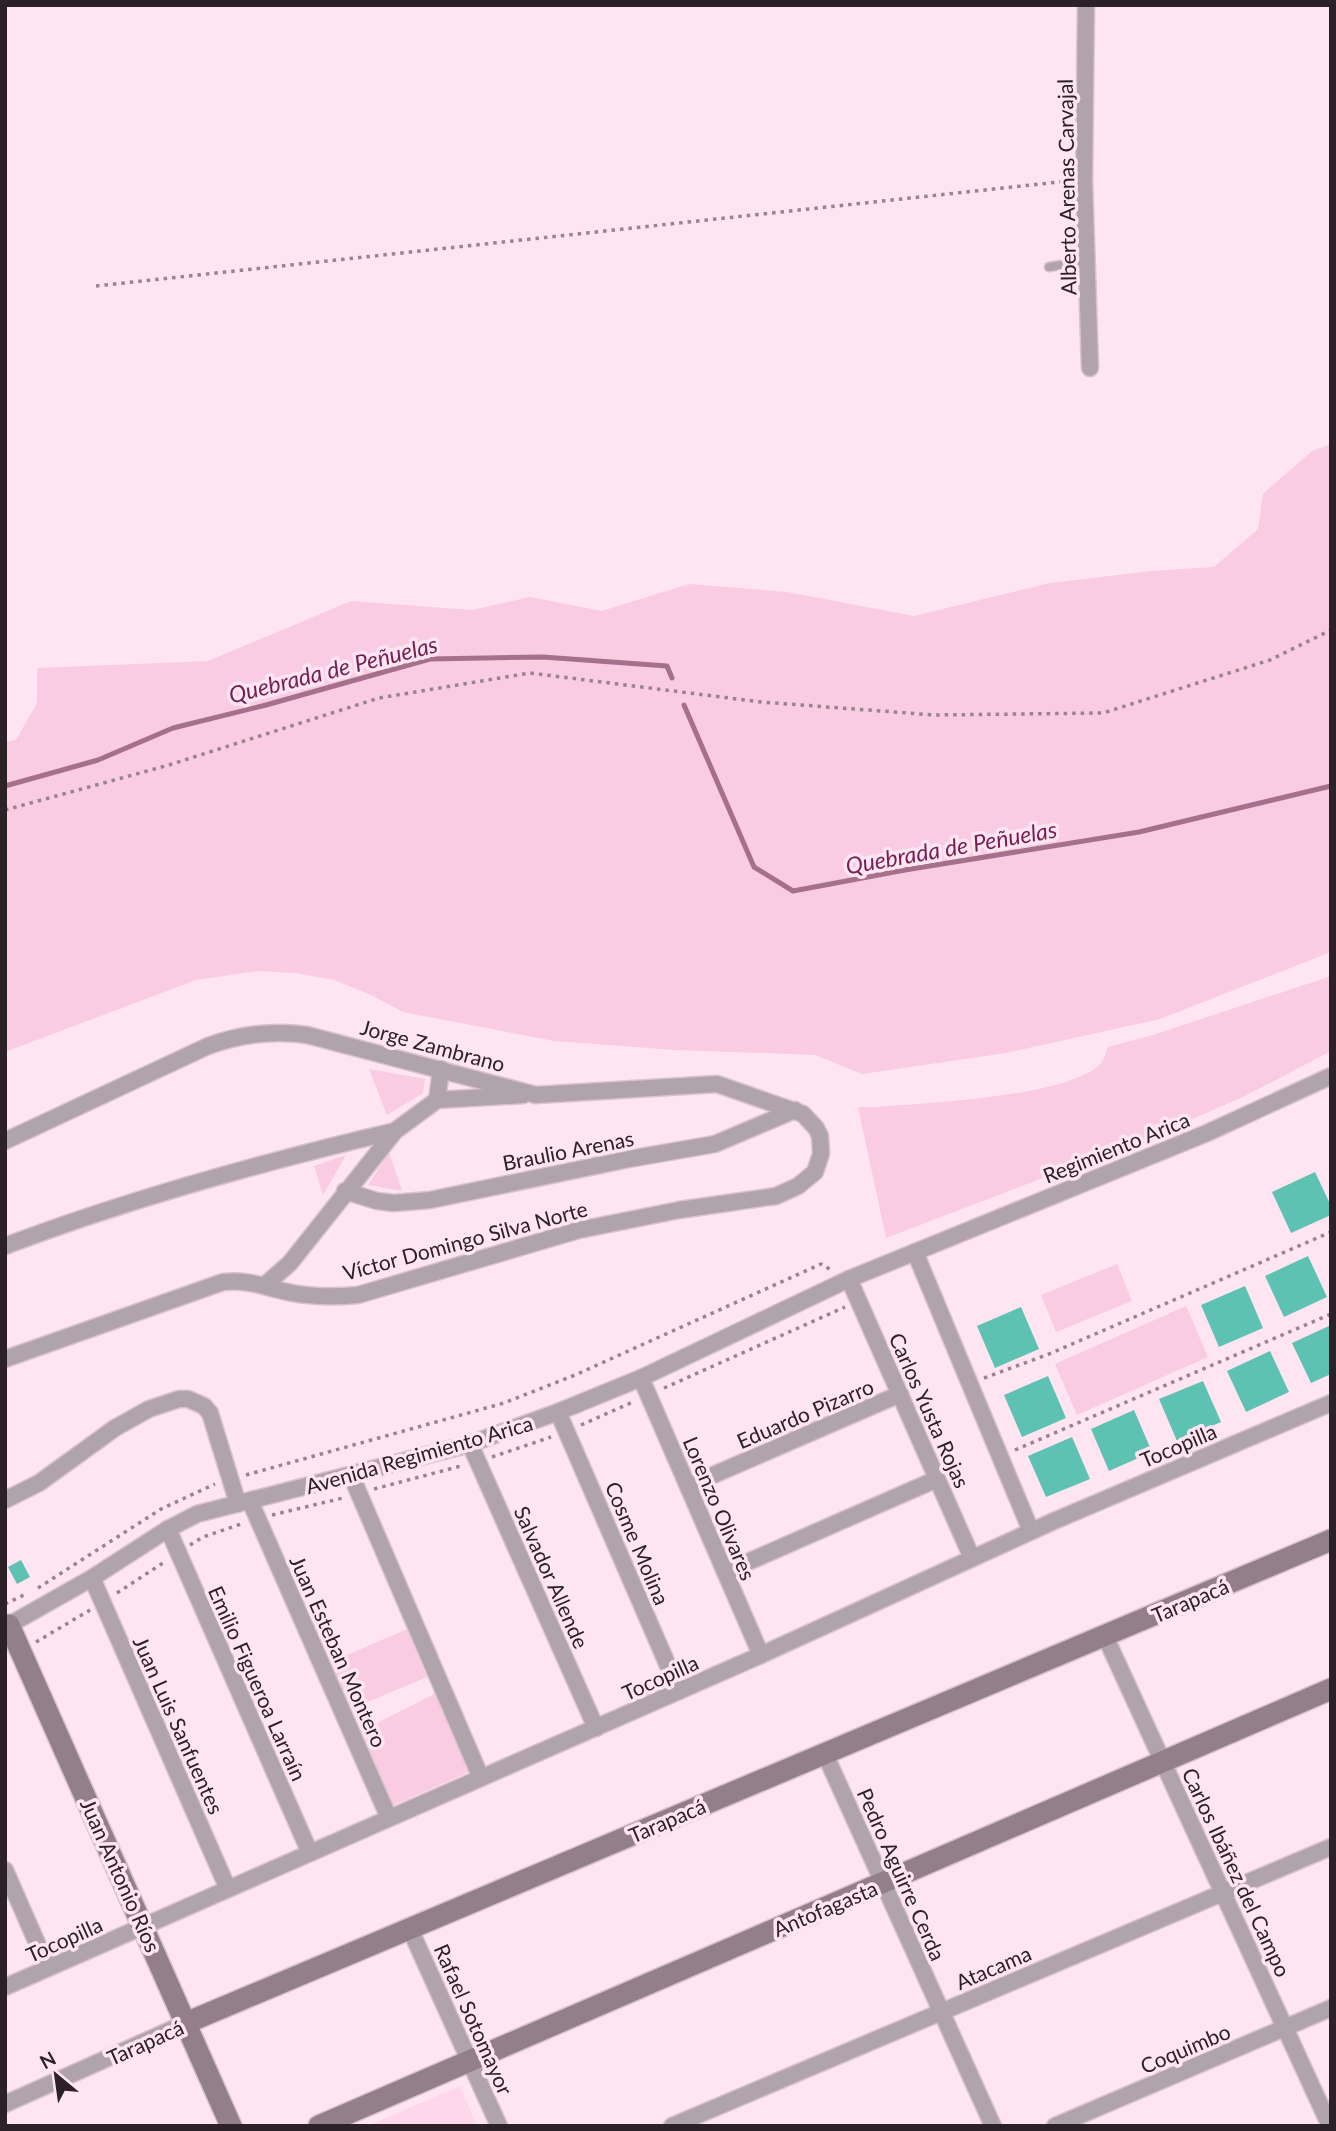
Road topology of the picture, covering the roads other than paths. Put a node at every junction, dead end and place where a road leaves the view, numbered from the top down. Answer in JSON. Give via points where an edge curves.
{"nodes":[{"id":1,"x":1086,"y":5,"type":"edge"},
{"id":2,"x":1087,"y":261,"type":"junction"},
{"id":3,"x":1049,"y":267,"type":"dead end"},
{"id":4,"x":1090,"y":368,"type":"dead end"},
{"id":5,"x":441,"y":1069,"type":"junction"},
{"id":6,"x":1331,"y":1076,"type":"edge"},
{"id":7,"x":536,"y":1095,"type":"junction"},
{"id":8,"x":437,"y":1100,"type":"junction"},
{"id":9,"x":795,"y":1110,"type":"junction"},
{"id":10,"x":395,"y":1131,"type":"junction"},
{"id":11,"x":5,"y":1141,"type":"edge"},
{"id":12,"x":815,"y":1172,"type":"joint"},
{"id":13,"x":345,"y":1191,"type":"junction"},
{"id":14,"x":5,"y":1246,"type":"edge"},
{"id":15,"x":915,"y":1252,"type":"junction"},
{"id":16,"x":849,"y":1279,"type":"junction"},
{"id":17,"x":265,"y":1285,"type":"junction"},
{"id":18,"x":5,"y":1359,"type":"edge"},
{"id":19,"x":641,"y":1378,"type":"junction"},
{"id":20,"x":900,"y":1394,"type":"junction"},
{"id":21,"x":1331,"y":1403,"type":"edge"},
{"id":22,"x":558,"y":1412,"type":"junction"},
{"id":23,"x":470,"y":1444,"type":"junction"},
{"id":24,"x":351,"y":1475,"type":"junction"},
{"id":25,"x":937,"y":1479,"type":"junction"},
{"id":26,"x":688,"y":1486,"type":"junction"},
{"id":27,"x":5,"y":1500,"type":"edge"},
{"id":28,"x":244,"y":1503,"type":"junction"},
{"id":29,"x":168,"y":1529,"type":"junction"},
{"id":30,"x":1031,"y":1531,"type":"junction"},
{"id":31,"x":1331,"y":1540,"type":"edge"},
{"id":32,"x":972,"y":1558,"type":"junction"},
{"id":33,"x":724,"y":1572,"type":"junction"},
{"id":34,"x":92,"y":1578,"type":"junction"},
{"id":35,"x":7,"y":1618,"type":"edge"},
{"id":36,"x":1105,"y":1636,"type":"junction"},
{"id":37,"x":761,"y":1655,"type":"junction"},
{"id":38,"x":1331,"y":1689,"type":"edge"},
{"id":39,"x":679,"y":1691,"type":"junction"},
{"id":40,"x":596,"y":1728,"type":"junction"},
{"id":41,"x":825,"y":1754,"type":"junction"},
{"id":42,"x":1163,"y":1762,"type":"junction"},
{"id":43,"x":481,"y":1778,"type":"junction"},
{"id":44,"x":389,"y":1818,"type":"junction"},
{"id":45,"x":1331,"y":1847,"type":"edge"},
{"id":46,"x":310,"y":1853,"type":"junction"},
{"id":47,"x":5,"y":1870,"type":"edge"},
{"id":48,"x":883,"y":1882,"type":"junction"},
{"id":49,"x":228,"y":1889,"type":"junction"},
{"id":50,"x":1223,"y":1893,"type":"junction"},
{"id":51,"x":144,"y":1927,"type":"junction"},
{"id":52,"x":410,"y":1929,"type":"junction"},
{"id":53,"x":48,"y":1968,"type":"junction"},
{"id":54,"x":5,"y":1987,"type":"edge"},
{"id":55,"x":1331,"y":2008,"type":"edge"},
{"id":56,"x":942,"y":2012,"type":"junction"},
{"id":57,"x":186,"y":2023,"type":"junction"},
{"id":58,"x":1285,"y":2028,"type":"junction"},
{"id":59,"x":470,"y":2061,"type":"junction"},
{"id":60,"x":5,"y":2104,"type":"edge"},
{"id":61,"x":231,"y":2126,"type":"edge"},
{"id":62,"x":319,"y":2126,"type":"edge"},
{"id":63,"x":499,"y":2126,"type":"edge"},
{"id":64,"x":672,"y":2126,"type":"edge"},
{"id":65,"x":993,"y":2126,"type":"edge"},
{"id":66,"x":1055,"y":2126,"type":"edge"},
{"id":67,"x":1330,"y":2126,"type":"edge"}],
"edges":[{"from":1,"to":2,"type":"street","name":"Alberto Arenas Carvajal"},
{"from":2,"to":3,"type":"lane"},
{"from":2,"to":4,"type":"street","name":"Alberto Arenas Carvajal"},
{"from":5,"to":7,"type":"street","name":"Jorge Zambrano"},
{"from":5,"to":8,"type":"street"},
{"from":5,"to":11,"type":"street","name":"Jorge Zambrano","via":[[307,1035],[239,1036],[208,1046]]},
{"from":6,"to":15,"type":"street","name":"Regimiento Arica","via":[[1207,1133]]},
{"from":7,"to":8,"type":"street"},
{"from":7,"to":9,"type":"street","name":"Jorge Zambrano","via":[[717,1084]]},
{"from":8,"to":10,"type":"street"},
{"from":9,"to":12,"type":"street","name":"Jorge Zambrano","via":[[810,1120],[820,1136]]},
{"from":9,"to":13,"type":"street","name":"Braulio Arenas","via":[[715,1144],[430,1200],[394,1203]]},
{"from":10,"to":13,"type":"street"},
{"from":10,"to":14,"type":"street","via":[[187,1185]]},
{"from":12,"to":17,"type":"street","name":"Víctor Domingo Silva Norte","via":[[788,1192],[765,1200],[679,1210],[579,1230],[358,1295],[306,1295]]},
{"from":13,"to":17,"type":"street","via":[[290,1263]]},
{"from":15,"to":16,"type":"street","name":"Avenida Regimiento Arica"},
{"from":15,"to":30,"type":"street"},
{"from":16,"to":19,"type":"street","name":"Avenida Regimiento Arica"},
{"from":16,"to":20,"type":"street","name":"Carlos Yusta Rojas"},
{"from":17,"to":18,"type":"street","name":"Víctor Domingo Silva Norte","via":[[223,1282]]},
{"from":19,"to":22,"type":"street","name":"Avenida Regimiento Arica"},
{"from":19,"to":26,"type":"street","name":"Lorenzo Olivares"},
{"from":20,"to":25,"type":"street","name":"Carlos Yusta Rojas"},
{"from":20,"to":26,"type":"street","name":"Eduardo Pizarro"},
{"from":21,"to":30,"type":"street","name":"Tocopilla"},
{"from":22,"to":23,"type":"street","name":"Avenida Regimiento Arica"},
{"from":22,"to":39,"type":"street","name":"Cosme Molina"},
{"from":23,"to":24,"type":"street","name":"Avenida Regimiento Arica"},
{"from":23,"to":40,"type":"street","name":"Salvador Allende"},
{"from":24,"to":28,"type":"street","name":"Avenida Regimiento Arica"},
{"from":24,"to":43,"type":"street"},
{"from":25,"to":32,"type":"street","name":"Carlos Yusta Rojas"},
{"from":25,"to":33,"type":"street"},
{"from":26,"to":33,"type":"street","name":"Lorenzo Olivares"},
{"from":27,"to":28,"type":"street","name":"Juan Esteban Montero","via":[[39,1483],[130,1419],[179,1399],[197,1401],[210,1413],[230,1479]]},
{"from":28,"to":29,"type":"street","name":"Avenida Regimiento Arica","via":[[197,1514]]},
{"from":28,"to":44,"type":"street","name":"Juan Esteban Montero"},
{"from":29,"to":34,"type":"street","name":"Avenida Regimiento Arica"},
{"from":29,"to":46,"type":"street","name":"Emilio Figueroa Larraín"},
{"from":30,"to":32,"type":"street","name":"Tocopilla"},
{"from":31,"to":36,"type":"main road","name":"Tarapacá"},
{"from":32,"to":37,"type":"street","name":"Tocopilla"},
{"from":33,"to":37,"type":"street","name":"Lorenzo Olivares"},
{"from":34,"to":35,"type":"street","name":"Avenida Regimiento Arica"},
{"from":34,"to":49,"type":"street","name":"Juan Luis Sanfuentes"},
{"from":35,"to":51,"type":"main road","name":"Juan Antonio Ríos"},
{"from":36,"to":41,"type":"main road","name":"Tarapacá"},
{"from":36,"to":42,"type":"street","name":"Carlos Ibáñez del Campo"},
{"from":37,"to":39,"type":"street","name":"Tocopilla"},
{"from":38,"to":42,"type":"main road","name":"Antofagasta"},
{"from":39,"to":40,"type":"street","name":"Tocopilla"},
{"from":40,"to":43,"type":"street","name":"Tocopilla"},
{"from":41,"to":48,"type":"street","name":"Pedro Aguirre Cerda"},
{"from":41,"to":52,"type":"main road","name":"Tarapacá"},
{"from":42,"to":48,"type":"main road","name":"Antofagasta"},
{"from":42,"to":50,"type":"street","name":"Carlos Ibáñez del Campo"},
{"from":43,"to":44,"type":"street","name":"Tocopilla"},
{"from":44,"to":46,"type":"street","name":"Tocopilla"},
{"from":45,"to":50,"type":"street","name":"Atacama"},
{"from":46,"to":49,"type":"street","name":"Tocopilla"},
{"from":47,"to":53,"type":"street"},
{"from":48,"to":56,"type":"street","name":"Pedro Aguirre Cerda"},
{"from":48,"to":59,"type":"main road","name":"Antofagasta"},
{"from":49,"to":51,"type":"street","name":"Tocopilla"},
{"from":50,"to":56,"type":"street","name":"Atacama"},
{"from":50,"to":58,"type":"street","name":"Carlos Ibáñez del Campo"},
{"from":51,"to":53,"type":"street","name":"Tocopilla"},
{"from":51,"to":57,"type":"main road","name":"Juan Antonio Ríos"},
{"from":52,"to":57,"type":"main road","name":"Tarapacá"},
{"from":52,"to":59,"type":"street","name":"Rafael Sotomayor"},
{"from":53,"to":54,"type":"street","name":"Tocopilla"},
{"from":55,"to":58,"type":"street","name":"Coquimbo"},
{"from":56,"to":64,"type":"street","name":"Atacama"},
{"from":56,"to":65,"type":"street","name":"Pedro Aguirre Cerda"},
{"from":57,"to":60,"type":"street","name":"Tarapacá"},
{"from":57,"to":61,"type":"main road","name":"Juan Antonio Ríos"},
{"from":58,"to":66,"type":"street","name":"Coquimbo"},
{"from":58,"to":67,"type":"street","name":"Carlos Ibáñez del Campo"},
{"from":59,"to":62,"type":"main road","name":"Antofagasta"},
{"from":59,"to":63,"type":"street","name":"Rafael Sotomayor"}]}
